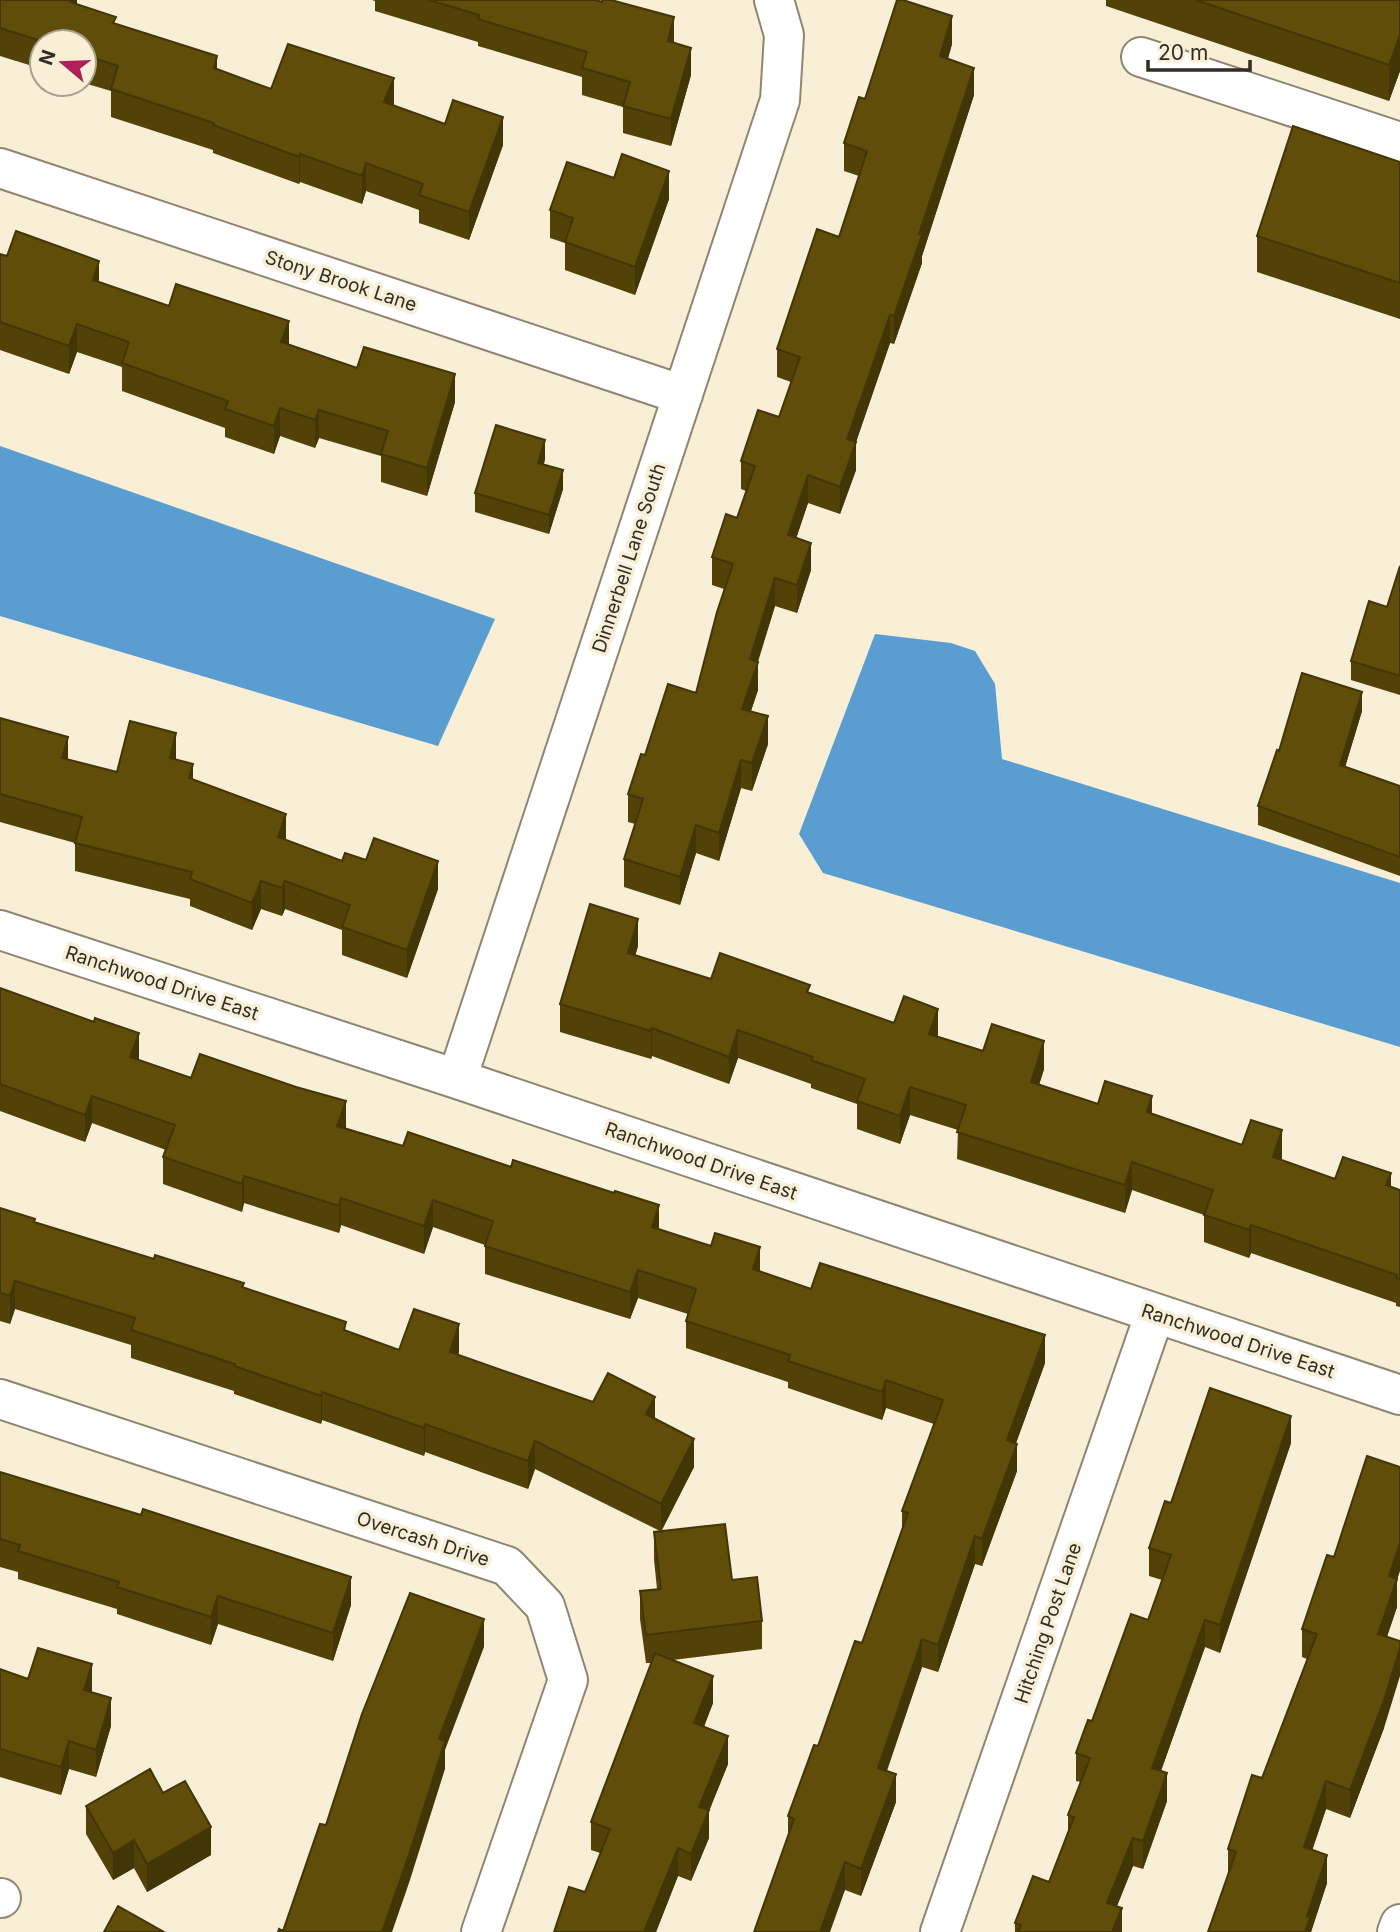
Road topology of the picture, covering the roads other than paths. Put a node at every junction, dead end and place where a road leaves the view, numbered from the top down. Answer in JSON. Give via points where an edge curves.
{"nodes":[{"id":1,"x":779,"y":18,"type":"edge"},
{"id":2,"x":1141,"y":57,"type":"dead end"},
{"id":3,"x":1400,"y":142,"type":"edge"},
{"id":4,"x":0,"y":168,"type":"edge"},
{"id":5,"x":682,"y":395,"type":"junction"},
{"id":6,"x":0,"y":930,"type":"edge"},
{"id":7,"x":457,"y":1079,"type":"junction"},
{"id":8,"x":1156,"y":1313,"type":"junction"},
{"id":9,"x":1400,"y":1395,"type":"edge"},
{"id":10,"x":0,"y":1399,"type":"edge"},
{"id":11,"x":1400,"y":1924,"type":"edge"},
{"id":12,"x":481,"y":1932,"type":"edge"},
{"id":13,"x":940,"y":1932,"type":"edge"},
{"id":14,"x":1397,"y":1932,"type":"edge"}],
"edges":[{"from":1,"to":5,"type":"street","name":"Dinnerbell Lane South","via":[[780,100]]},
{"from":2,"to":3,"type":"street"},
{"from":4,"to":5,"type":"street","name":"Stony Brook Lane"},
{"from":5,"to":7,"type":"street","name":"Dinnerbell Lane South"},
{"from":6,"to":7,"type":"street","name":"Ranchwood Drive East"},
{"from":7,"to":8,"type":"street","name":"Ranchwood Drive East"},
{"from":8,"to":9,"type":"street","name":"Ranchwood Drive East"},
{"from":8,"to":13,"type":"street","name":"Hitching Post Lane"},
{"from":10,"to":12,"type":"street","name":"Overcash Drive","via":[[507,1566],[545,1606],[568,1680]]},
{"from":11,"to":14,"type":"street"}]}
